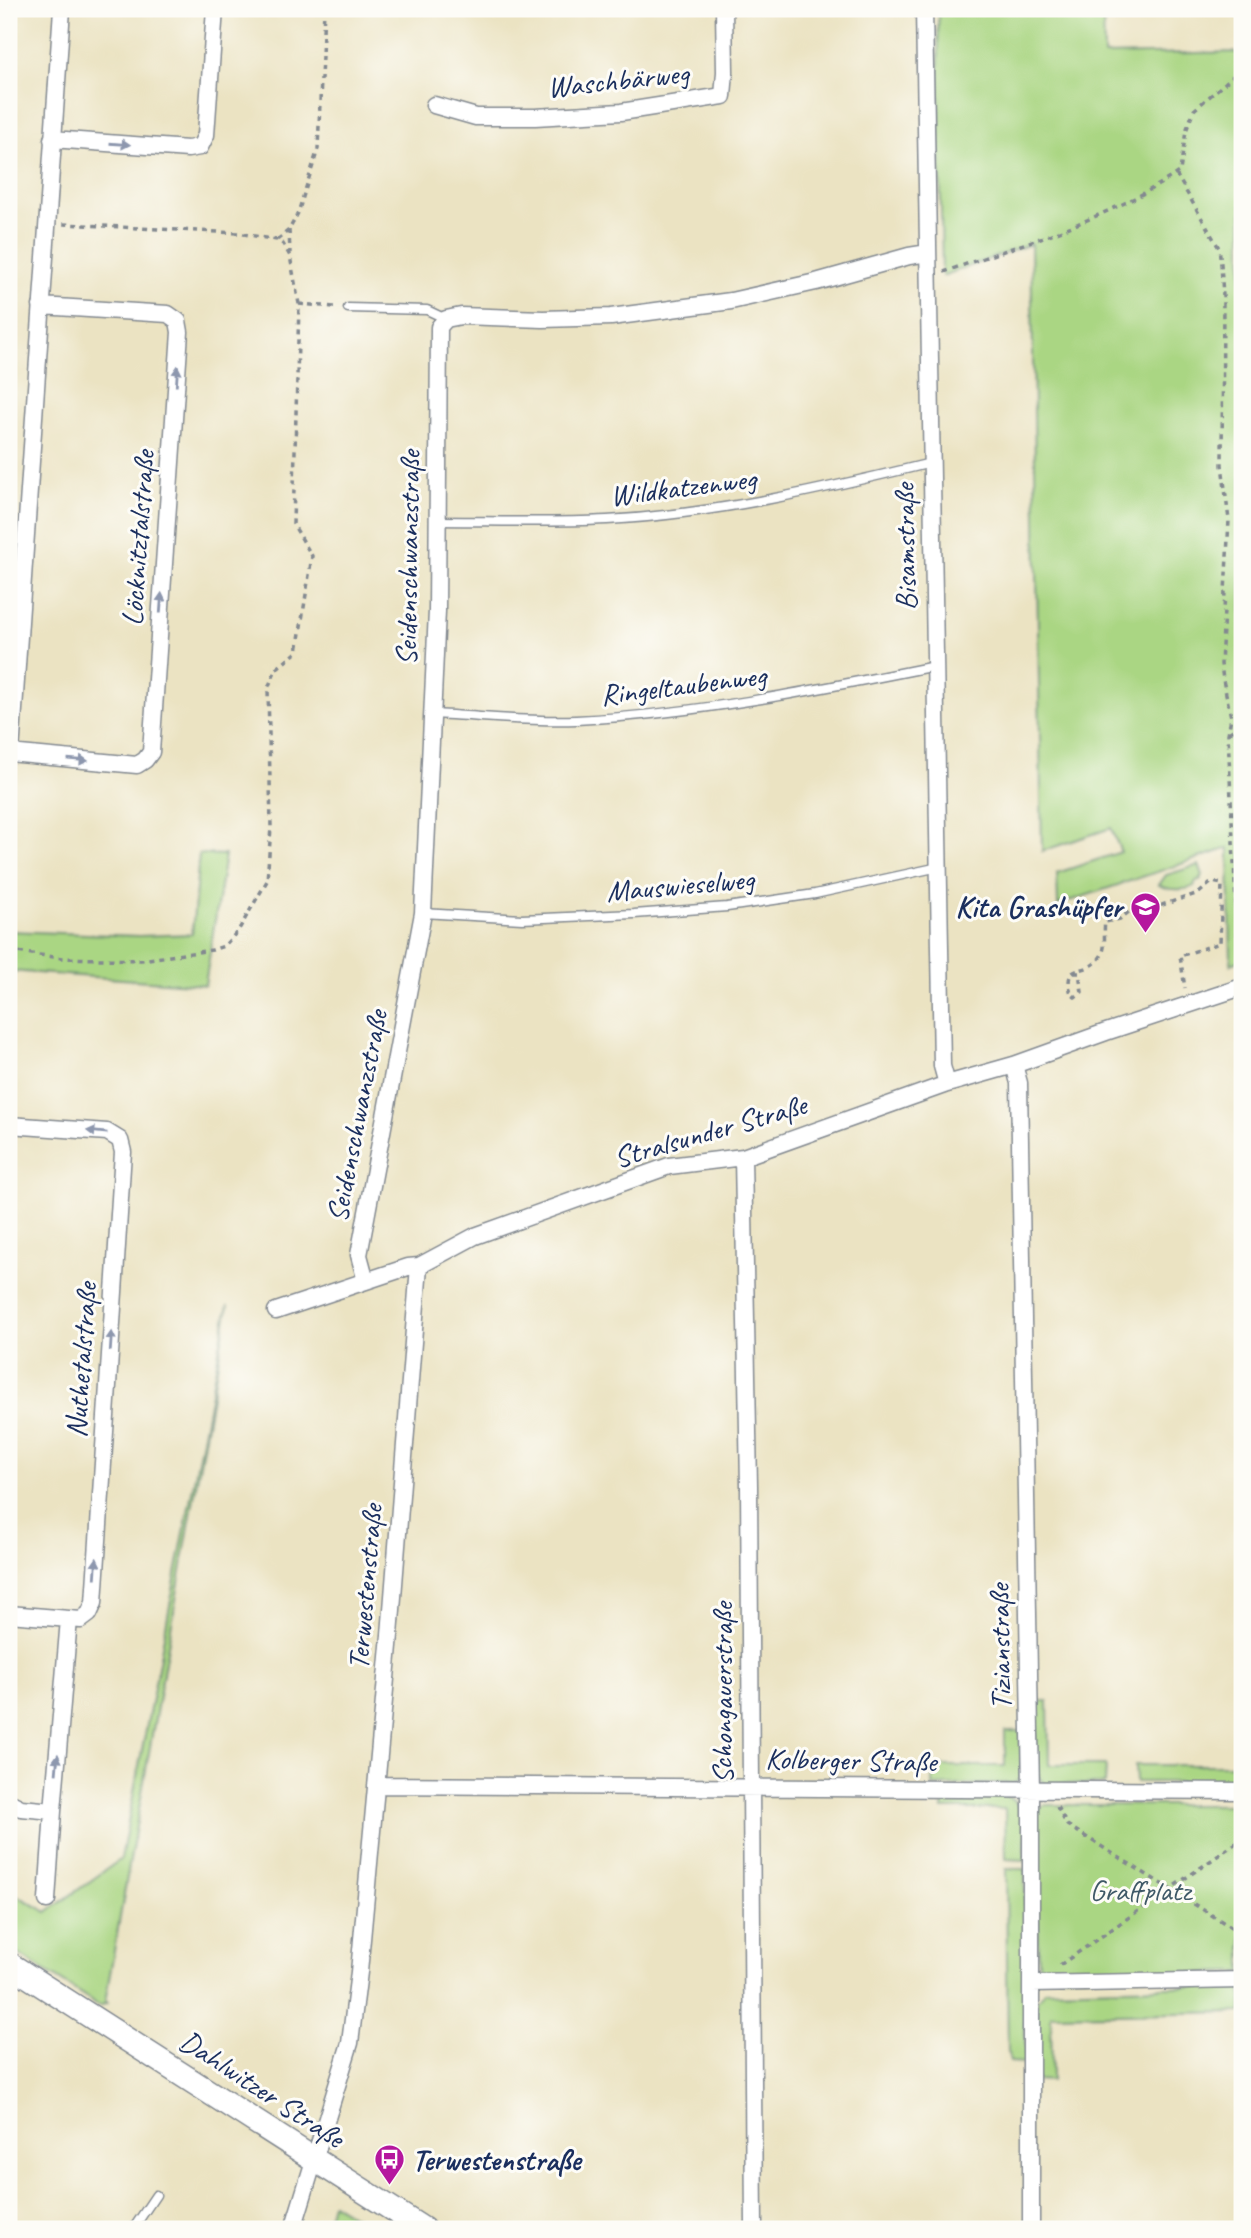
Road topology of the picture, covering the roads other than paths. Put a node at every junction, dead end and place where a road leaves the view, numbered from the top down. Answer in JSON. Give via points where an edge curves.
{"nodes":[{"id":1,"x":62,"y":9,"type":"edge"},
{"id":2,"x":215,"y":9,"type":"edge"},
{"id":3,"x":724,"y":9,"type":"edge"},
{"id":4,"x":924,"y":9,"type":"edge"},
{"id":5,"x":433,"y":105,"type":"dead end"},
{"id":6,"x":52,"y":139,"type":"junction"},
{"id":7,"x":928,"y":253,"type":"junction"},
{"id":8,"x":41,"y":306,"type":"junction"},
{"id":9,"x":348,"y":308,"type":"road end"},
{"id":10,"x":446,"y":319,"type":"junction"},
{"id":11,"x":931,"y":463,"type":"junction"},
{"id":12,"x":437,"y":522,"type":"junction"},
{"id":13,"x":935,"y":666,"type":"junction"},
{"id":14,"x":432,"y":714,"type":"junction"},
{"id":15,"x":10,"y":753,"type":"edge"},
{"id":16,"x":939,"y":867,"type":"junction"},
{"id":17,"x":423,"y":913,"type":"junction"},
{"id":18,"x":1240,"y":988,"type":"edge"},
{"id":19,"x":1014,"y":1065,"type":"junction"},
{"id":20,"x":947,"y":1084,"type":"junction"},
{"id":21,"x":9,"y":1125,"type":"edge"},
{"id":22,"x":743,"y":1157,"type":"junction"},
{"id":23,"x":419,"y":1266,"type":"junction"},
{"id":24,"x":366,"y":1281,"type":"junction"},
{"id":25,"x":276,"y":1311,"type":"dead end"},
{"id":26,"x":9,"y":1614,"type":"edge"},
{"id":27,"x":69,"y":1619,"type":"junction"},
{"id":28,"x":376,"y":1785,"type":"junction"},
{"id":29,"x":750,"y":1787,"type":"junction"},
{"id":30,"x":1039,"y":1791,"type":"junction"},
{"id":31,"x":1242,"y":1791,"type":"edge"},
{"id":32,"x":9,"y":1802,"type":"edge"},
{"id":33,"x":53,"y":1811,"type":"junction"},
{"id":34,"x":47,"y":1900,"type":"dead end"},
{"id":35,"x":9,"y":1964,"type":"edge"},
{"id":36,"x":1242,"y":1980,"type":"edge"},
{"id":37,"x":1032,"y":1984,"type":"junction"},
{"id":38,"x":313,"y":2159,"type":"junction"},
{"id":39,"x":156,"y":2195,"type":"dead end"},
{"id":40,"x":133,"y":2229,"type":"edge"},
{"id":41,"x":293,"y":2229,"type":"edge"},
{"id":42,"x":423,"y":2229,"type":"edge"},
{"id":43,"x":754,"y":2229,"type":"edge"},
{"id":44,"x":1031,"y":2229,"type":"edge"}],
"edges":[{"from":1,"to":6,"type":"street"},
{"from":6,"to":2,"type":"street","one_way":true,"via":[[200,147],[206,135]]},
{"from":3,"to":5,"type":"street","name":"Waschbärweg","via":[[723,96],[621,112],[536,117],[476,117]]},
{"from":4,"to":7,"type":"street","name":"Bisamstraße"},
{"from":6,"to":8,"type":"street"},
{"from":7,"to":10,"type":"street","via":[[710,304],[611,317]]},
{"from":7,"to":11,"type":"street","name":"Bisamstraße"},
{"from":8,"to":15,"type":"street"},
{"from":15,"to":8,"type":"street","name":"Löcknitztalstraße","one_way":true,"via":[[137,765],[151,752],[180,345],[178,321],[168,314]]},
{"from":9,"to":10,"type":"lane","via":[[427,310]]},
{"from":10,"to":12,"type":"street","name":"Seidenschwanzstraße","via":[[439,327],[438,339]]},
{"from":11,"to":12,"type":"lane","name":"Wildkatzenweg","via":[[800,495],[698,511],[607,520]]},
{"from":11,"to":13,"type":"street","name":"Bisamstraße"},
{"from":12,"to":14,"type":"street","name":"Seidenschwanzstraße"},
{"from":13,"to":14,"type":"lane","name":"Ringeltaubenweg","via":[[763,701],[671,713],[573,720]]},
{"from":13,"to":16,"type":"street","name":"Bisamstraße"},
{"from":14,"to":17,"type":"street","name":"Seidenschwanzstraße"},
{"from":16,"to":17,"type":"lane","name":"Mauswieselweg","via":[[815,894],[727,907],[522,919]]},
{"from":16,"to":20,"type":"street","name":"Bisamstraße","via":[[942,1066]]},
{"from":17,"to":24,"type":"street","name":"Seidenschwanzstraße","via":[[359,1255]]},
{"from":18,"to":19,"type":"street","name":"Stralsunder Straße"},
{"from":19,"to":20,"type":"street","name":"Stralsunder Straße"},
{"from":19,"to":30,"type":"street","name":"Tizianstraße","via":[[1019,1083]]},
{"from":20,"to":22,"type":"street","name":"Stralsunder Straße"},
{"from":27,"to":21,"type":"street","name":"Nuthetalstraße","one_way":true,"via":[[89,1614],[93,1603],[123,1152],[120,1140],[107,1132]]},
{"from":22,"to":23,"type":"street","name":"Stralsunder Straße","via":[[669,1167],[475,1236]]},
{"from":22,"to":29,"type":"street","name":"Schongauerstraße"},
{"from":23,"to":24,"type":"street","name":"Stralsunder Straße"},
{"from":23,"to":28,"type":"street","name":"Terwestenstraße"},
{"from":24,"to":25,"type":"street","name":"Stralsunder Straße"},
{"from":26,"to":27,"type":"street"},
{"from":33,"to":27,"type":"street","one_way":true},
{"from":28,"to":29,"type":"street","name":"Kolberger Straße"},
{"from":28,"to":38,"type":"street","name":"Terwestenstraße","via":[[350,2043]]},
{"from":29,"to":30,"type":"street","name":"Kolberger Straße"},
{"from":29,"to":43,"type":"street","name":"Schongauerstraße"},
{"from":30,"to":31,"type":"street","name":"Kolberger Straße"},
{"from":30,"to":37,"type":"street","name":"Tizianstraße"},
{"from":32,"to":33,"type":"street"},
{"from":33,"to":34,"type":"street"},
{"from":35,"to":38,"type":"main road","name":"Dahlwitzer Straße"},
{"from":36,"to":37,"type":"street"},
{"from":37,"to":44,"type":"street","name":"Tizianstraße"},
{"from":38,"to":41,"type":"street","name":"Terwestenstraße"},
{"from":38,"to":42,"type":"main road","name":"Dahlwitzer Straße"},
{"from":39,"to":40,"type":"lane"}]}
